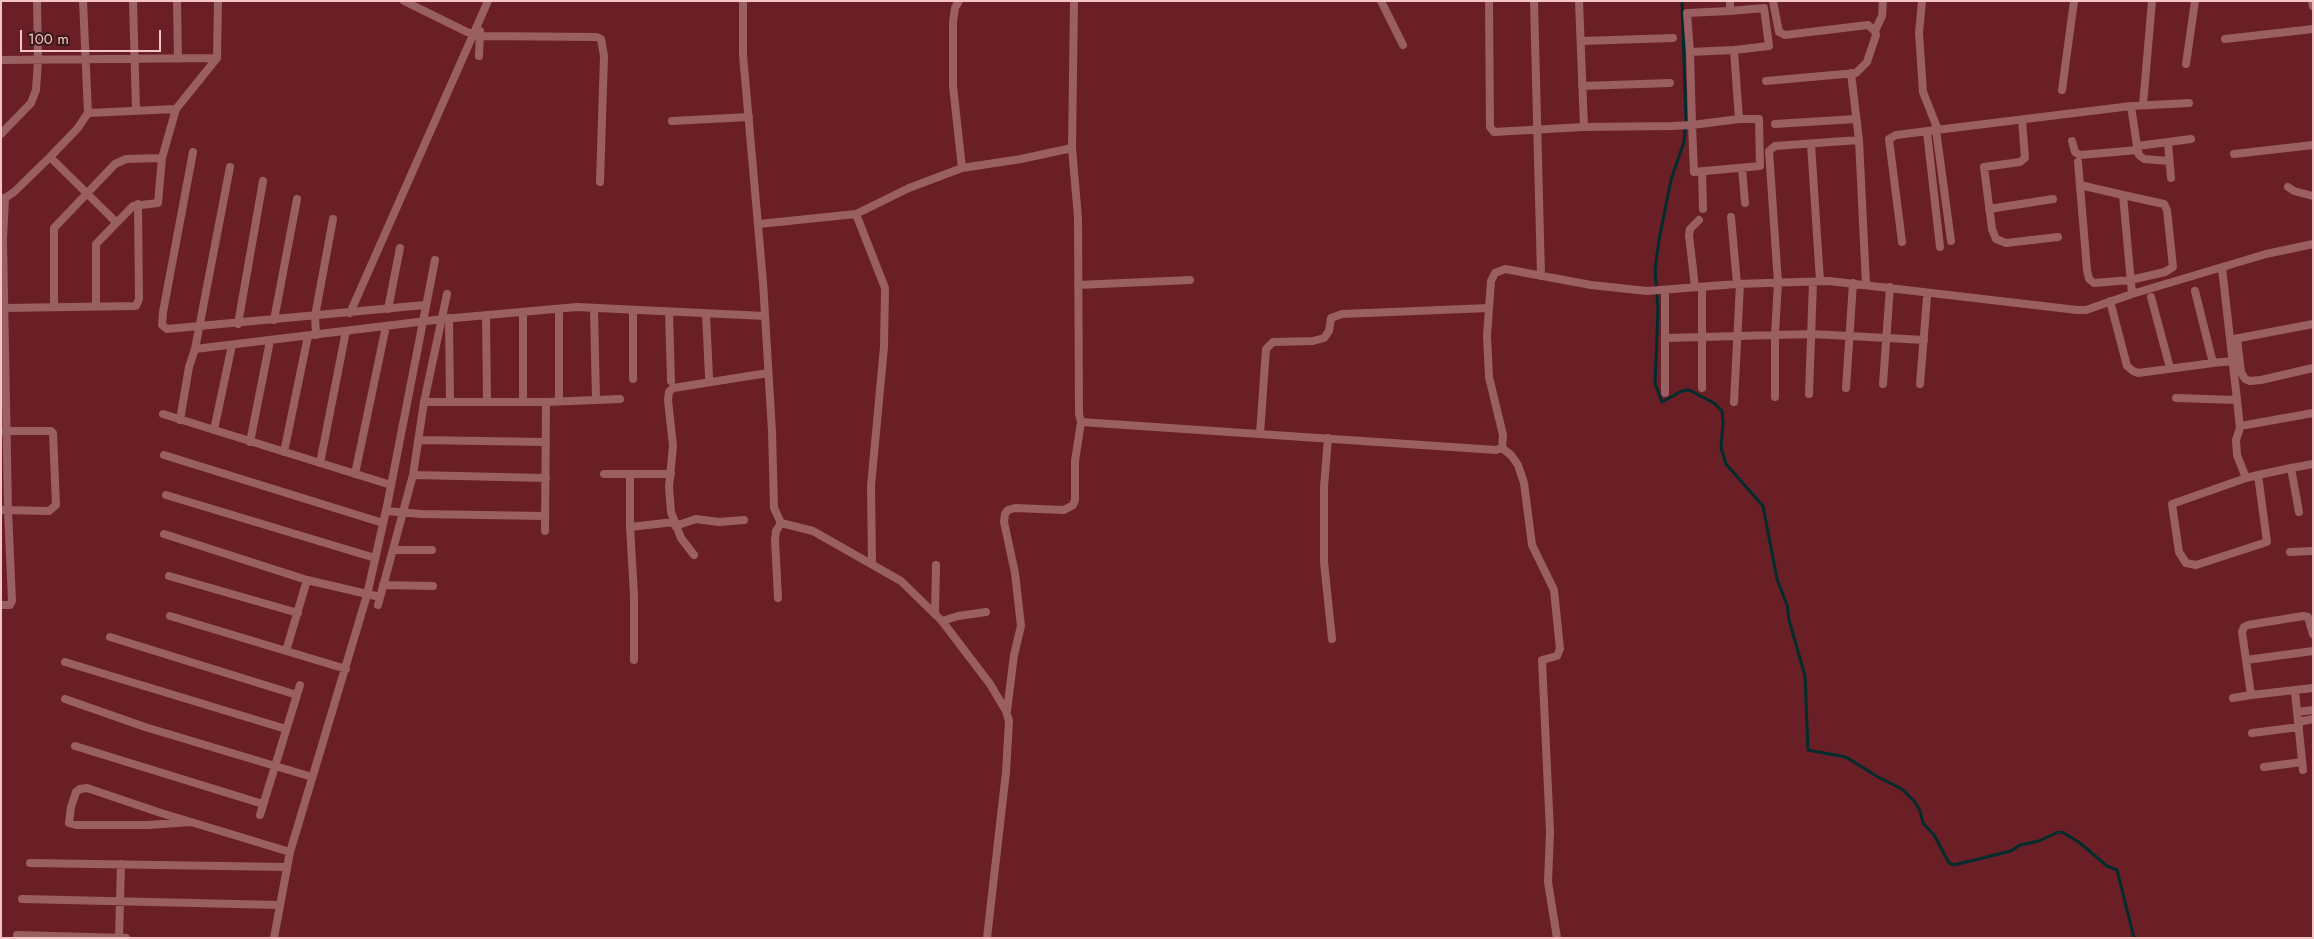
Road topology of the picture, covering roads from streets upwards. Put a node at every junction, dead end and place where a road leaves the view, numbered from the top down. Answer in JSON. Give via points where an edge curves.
{"nodes":[{"id":1,"x":37,"y":1,"type":"edge"},
{"id":2,"x":83,"y":1,"type":"edge"},
{"id":3,"x":133,"y":1,"type":"edge"},
{"id":4,"x":177,"y":1,"type":"edge"},
{"id":5,"x":218,"y":1,"type":"edge"},
{"id":6,"x":404,"y":1,"type":"edge"},
{"id":7,"x":481,"y":1,"type":"edge"},
{"id":8,"x":488,"y":1,"type":"edge"},
{"id":9,"x":743,"y":1,"type":"edge"},
{"id":10,"x":959,"y":1,"type":"edge"},
{"id":11,"x":1074,"y":1,"type":"edge"},
{"id":12,"x":1381,"y":1,"type":"edge"},
{"id":13,"x":1489,"y":1,"type":"edge"},
{"id":14,"x":1534,"y":1,"type":"edge"},
{"id":15,"x":1579,"y":1,"type":"edge"},
{"id":16,"x":1730,"y":1,"type":"edge"},
{"id":17,"x":1773,"y":1,"type":"edge"},
{"id":18,"x":1883,"y":1,"type":"edge"},
{"id":19,"x":1922,"y":1,"type":"edge"},
{"id":20,"x":2074,"y":1,"type":"edge"},
{"id":21,"x":2152,"y":1,"type":"edge"},
{"id":22,"x":2195,"y":1,"type":"edge"},
{"id":23,"x":2312,"y":1,"type":"edge"},
{"id":24,"x":2313,"y":6,"type":"edge"},
{"id":25,"x":1730,"y":10,"type":"junction"},
{"id":26,"x":2313,"y":29,"type":"edge"},
{"id":27,"x":1875,"y":31,"type":"junction"},
{"id":28,"x":480,"y":36,"type":"junction"},
{"id":29,"x":1674,"y":38,"type":"dead end"},
{"id":30,"x":2225,"y":39,"type":"dead end"},
{"id":31,"x":1582,"y":41,"type":"junction"},
{"id":32,"x":1403,"y":45,"type":"dead end"},
{"id":33,"x":1734,"y":50,"type":"junction"},
{"id":34,"x":1690,"y":52,"type":"junction"},
{"id":35,"x":479,"y":56,"type":"dead end"},
{"id":36,"x":86,"y":58,"type":"junction"},
{"id":37,"x":217,"y":58,"type":"junction"},
{"id":38,"x":135,"y":59,"type":"junction"},
{"id":39,"x":178,"y":59,"type":"junction"},
{"id":40,"x":1,"y":60,"type":"edge"},
{"id":41,"x":38,"y":60,"type":"junction"},
{"id":42,"x":2186,"y":64,"type":"dead end"},
{"id":43,"x":1851,"y":73,"type":"junction"},
{"id":44,"x":1766,"y":81,"type":"dead end"},
{"id":45,"x":1670,"y":83,"type":"dead end"},
{"id":46,"x":1582,"y":86,"type":"junction"},
{"id":47,"x":2062,"y":90,"type":"dead end"},
{"id":48,"x":2189,"y":102,"type":"dead end"},
{"id":49,"x":2143,"y":105,"type":"junction"},
{"id":50,"x":2131,"y":106,"type":"junction"},
{"id":51,"x":176,"y":109,"type":"junction"},
{"id":52,"x":136,"y":110,"type":"junction"},
{"id":53,"x":88,"y":113,"type":"junction"},
{"id":54,"x":749,"y":117,"type":"junction"},
{"id":55,"x":1739,"y":119,"type":"junction"},
{"id":56,"x":1856,"y":119,"type":"junction"},
{"id":57,"x":2022,"y":120,"type":"junction"},
{"id":58,"x":672,"y":121,"type":"dead end"},
{"id":59,"x":1775,"y":124,"type":"dead end"},
{"id":60,"x":1691,"y":125,"type":"junction"},
{"id":61,"x":1584,"y":127,"type":"junction"},
{"id":62,"x":1536,"y":129,"type":"junction"},
{"id":63,"x":1932,"y":131,"type":"junction"},
{"id":64,"x":1,"y":134,"type":"edge"},
{"id":65,"x":2191,"y":139,"type":"dead end"},
{"id":66,"x":1859,"y":140,"type":"junction"},
{"id":67,"x":2072,"y":141,"type":"dead end"},
{"id":68,"x":2168,"y":143,"type":"junction"},
{"id":69,"x":1810,"y":144,"type":"junction"},
{"id":70,"x":2313,"y":145,"type":"edge"},
{"id":71,"x":1072,"y":148,"type":"junction"},
{"id":72,"x":2138,"y":148,"type":"junction"},
{"id":73,"x":193,"y":152,"type":"dead end"},
{"id":74,"x":2234,"y":154,"type":"dead end"},
{"id":75,"x":50,"y":157,"type":"junction"},
{"id":76,"x":162,"y":158,"type":"junction"},
{"id":77,"x":2169,"y":161,"type":"junction"},
{"id":78,"x":2078,"y":162,"type":"dead end"},
{"id":79,"x":230,"y":167,"type":"dead end"},
{"id":80,"x":962,"y":168,"type":"junction"},
{"id":81,"x":1742,"y":168,"type":"junction"},
{"id":82,"x":1702,"y":171,"type":"junction"},
{"id":83,"x":2171,"y":178,"type":"dead end"},
{"id":84,"x":263,"y":181,"type":"dead end"},
{"id":85,"x":600,"y":182,"type":"dead end"},
{"id":86,"x":2080,"y":184,"type":"junction"},
{"id":87,"x":2288,"y":187,"type":"dead end"},
{"id":88,"x":87,"y":192,"type":"junction"},
{"id":89,"x":2123,"y":195,"type":"junction"},
{"id":90,"x":2313,"y":196,"type":"edge"},
{"id":91,"x":3,"y":198,"type":"edge"},
{"id":92,"x":297,"y":199,"type":"dead end"},
{"id":93,"x":2053,"y":199,"type":"dead end"},
{"id":94,"x":1745,"y":203,"type":"dead end"},
{"id":95,"x":138,"y":204,"type":"junction"},
{"id":96,"x":1989,"y":208,"type":"junction"},
{"id":97,"x":1703,"y":209,"type":"dead end"},
{"id":98,"x":856,"y":214,"type":"junction"},
{"id":99,"x":1731,"y":217,"type":"dead end"},
{"id":100,"x":333,"y":219,"type":"dead end"},
{"id":101,"x":1699,"y":220,"type":"dead end"},
{"id":102,"x":116,"y":222,"type":"junction"},
{"id":103,"x":758,"y":224,"type":"junction"},
{"id":104,"x":2058,"y":237,"type":"dead end"},
{"id":105,"x":2,"y":240,"type":"edge"},
{"id":106,"x":1952,"y":241,"type":"dead end"},
{"id":107,"x":1902,"y":242,"type":"dead end"},
{"id":108,"x":2313,"y":244,"type":"edge"},
{"id":109,"x":1940,"y":247,"type":"dead end"},
{"id":110,"x":400,"y":248,"type":"dead end"},
{"id":111,"x":435,"y":260,"type":"dead end"},
{"id":112,"x":2222,"y":268,"type":"junction"},
{"id":113,"x":1541,"y":276,"type":"junction"},
{"id":114,"x":1190,"y":280,"type":"dead end"},
{"id":115,"x":2130,"y":280,"type":"junction"},
{"id":116,"x":1817,"y":281,"type":"junction"},
{"id":117,"x":1778,"y":283,"type":"junction"},
{"id":118,"x":1853,"y":283,"type":"junction"},
{"id":119,"x":1078,"y":284,"type":"junction"},
{"id":120,"x":1738,"y":284,"type":"junction"},
{"id":121,"x":1866,"y":284,"type":"junction"},
{"id":122,"x":1698,"y":287,"type":"junction"},
{"id":123,"x":1890,"y":287,"type":"junction"},
{"id":124,"x":1663,"y":290,"type":"junction"},
{"id":125,"x":2195,"y":291,"type":"dead end"},
{"id":126,"x":447,"y":294,"type":"dead end"},
{"id":127,"x":2132,"y":294,"type":"junction"},
{"id":128,"x":1927,"y":297,"type":"dead end"},
{"id":129,"x":2151,"y":297,"type":"dead end"},
{"id":130,"x":2110,"y":301,"type":"junction"},
{"id":131,"x":426,"y":305,"type":"junction"},
{"id":132,"x":96,"y":306,"type":"junction"},
{"id":133,"x":54,"y":307,"type":"junction"},
{"id":134,"x":4,"y":308,"type":"junction"},
{"id":135,"x":594,"y":308,"type":"junction"},
{"id":136,"x":1488,"y":308,"type":"junction"},
{"id":137,"x":388,"y":309,"type":"junction"},
{"id":138,"x":559,"y":309,"type":"junction"},
{"id":139,"x":633,"y":310,"type":"junction"},
{"id":140,"x":350,"y":312,"type":"junction"},
{"id":141,"x":523,"y":312,"type":"junction"},
{"id":142,"x":669,"y":312,"type":"junction"},
{"id":143,"x":706,"y":314,"type":"junction"},
{"id":144,"x":486,"y":315,"type":"junction"},
{"id":145,"x":315,"y":316,"type":"junction"},
{"id":146,"x":765,"y":316,"type":"junction"},
{"id":147,"x":446,"y":318,"type":"junction"},
{"id":148,"x":274,"y":320,"type":"junction"},
{"id":149,"x":422,"y":321,"type":"junction"},
{"id":150,"x":3,"y":324,"type":"edge"},
{"id":151,"x":238,"y":324,"type":"junction"},
{"id":152,"x":2313,"y":324,"type":"edge"},
{"id":153,"x":386,"y":326,"type":"junction"},
{"id":154,"x":199,"y":328,"type":"junction"},
{"id":155,"x":346,"y":331,"type":"junction"},
{"id":156,"x":1775,"y":334,"type":"junction"},
{"id":157,"x":1812,"y":334,"type":"junction"},
{"id":158,"x":316,"y":335,"type":"junction"},
{"id":159,"x":1738,"y":335,"type":"junction"},
{"id":160,"x":1850,"y":335,"type":"junction"},
{"id":161,"x":308,"y":336,"type":"junction"},
{"id":162,"x":1702,"y":336,"type":"junction"},
{"id":163,"x":1666,"y":338,"type":"junction"},
{"id":164,"x":1886,"y":338,"type":"junction"},
{"id":165,"x":2233,"y":339,"type":"junction"},
{"id":166,"x":1924,"y":340,"type":"junction"},
{"id":167,"x":270,"y":341,"type":"junction"},
{"id":168,"x":232,"y":345,"type":"junction"},
{"id":169,"x":195,"y":349,"type":"junction"},
{"id":170,"x":2232,"y":361,"type":"junction"},
{"id":171,"x":2213,"y":363,"type":"junction"},
{"id":172,"x":2170,"y":368,"type":"junction"},
{"id":173,"x":2313,"y":368,"type":"edge"},
{"id":174,"x":768,"y":373,"type":"junction"},
{"id":175,"x":709,"y":377,"type":"dead end"},
{"id":176,"x":633,"y":379,"type":"dead end"},
{"id":177,"x":670,"y":380,"type":"dead end"},
{"id":178,"x":1883,"y":384,"type":"dead end"},
{"id":179,"x":1920,"y":384,"type":"dead end"},
{"id":180,"x":1702,"y":388,"type":"dead end"},
{"id":181,"x":1846,"y":388,"type":"dead end"},
{"id":182,"x":1665,"y":393,"type":"dead end"},
{"id":183,"x":1809,"y":394,"type":"dead end"},
{"id":184,"x":1775,"y":397,"type":"dead end"},
{"id":185,"x":2176,"y":398,"type":"dead end"},
{"id":186,"x":620,"y":399,"type":"dead end"},
{"id":187,"x":450,"y":400,"type":"junction"},
{"id":188,"x":596,"y":400,"type":"junction"},
{"id":189,"x":2237,"y":400,"type":"junction"},
{"id":190,"x":487,"y":401,"type":"junction"},
{"id":191,"x":523,"y":401,"type":"junction"},
{"id":192,"x":559,"y":401,"type":"junction"},
{"id":193,"x":424,"y":402,"type":"junction"},
{"id":194,"x":546,"y":402,"type":"junction"},
{"id":195,"x":1734,"y":402,"type":"dead end"},
{"id":196,"x":2313,"y":413,"type":"edge"},
{"id":197,"x":163,"y":414,"type":"dead end"},
{"id":198,"x":180,"y":420,"type":"junction"},
{"id":199,"x":1081,"y":422,"type":"junction"},
{"id":200,"x":2246,"y":425,"type":"dead end"},
{"id":201,"x":214,"y":430,"type":"junction"},
{"id":202,"x":4,"y":431,"type":"edge"},
{"id":203,"x":1260,"y":434,"type":"junction"},
{"id":204,"x":1328,"y":438,"type":"junction"},
{"id":205,"x":418,"y":440,"type":"junction"},
{"id":206,"x":250,"y":442,"type":"junction"},
{"id":207,"x":546,"y":442,"type":"junction"},
{"id":208,"x":1502,"y":448,"type":"junction"},
{"id":209,"x":284,"y":452,"type":"junction"},
{"id":210,"x":164,"y":455,"type":"dead end"},
{"id":211,"x":320,"y":463,"type":"junction"},
{"id":212,"x":2313,"y":464,"type":"edge"},
{"id":213,"x":2291,"y":468,"type":"junction"},
{"id":214,"x":355,"y":474,"type":"junction"},
{"id":215,"x":604,"y":474,"type":"dead end"},
{"id":216,"x":630,"y":474,"type":"junction"},
{"id":217,"x":671,"y":474,"type":"junction"},
{"id":218,"x":2258,"y":475,"type":"junction"},
{"id":219,"x":413,"y":476,"type":"junction"},
{"id":220,"x":546,"y":478,"type":"junction"},
{"id":221,"x":2246,"y":478,"type":"junction"},
{"id":222,"x":391,"y":485,"type":"junction"},
{"id":223,"x":166,"y":494,"type":"dead end"},
{"id":224,"x":4,"y":510,"type":"edge"},
{"id":225,"x":386,"y":511,"type":"junction"},
{"id":226,"x":404,"y":512,"type":"junction"},
{"id":227,"x":2299,"y":512,"type":"dead end"},
{"id":228,"x":545,"y":516,"type":"junction"},
{"id":229,"x":744,"y":520,"type":"dead end"},
{"id":230,"x":383,"y":523,"type":"junction"},
{"id":231,"x":782,"y":523,"type":"junction"},
{"id":232,"x":674,"y":524,"type":"junction"},
{"id":233,"x":630,"y":527,"type":"junction"},
{"id":234,"x":545,"y":531,"type":"dead end"},
{"id":235,"x":164,"y":534,"type":"dead end"},
{"id":236,"x":393,"y":550,"type":"junction"},
{"id":237,"x":432,"y":550,"type":"dead end"},
{"id":238,"x":2313,"y":551,"type":"edge"},
{"id":239,"x":2290,"y":552,"type":"dead end"},
{"id":240,"x":694,"y":555,"type":"dead end"},
{"id":241,"x":375,"y":558,"type":"junction"},
{"id":242,"x":872,"y":563,"type":"junction"},
{"id":243,"x":936,"y":565,"type":"dead end"},
{"id":244,"x":169,"y":576,"type":"dead end"},
{"id":245,"x":307,"y":580,"type":"junction"},
{"id":246,"x":383,"y":586,"type":"junction"},
{"id":247,"x":433,"y":586,"type":"dead end"},
{"id":248,"x":366,"y":595,"type":"junction"},
{"id":249,"x":778,"y":598,"type":"dead end"},
{"id":250,"x":1,"y":605,"type":"edge"},
{"id":251,"x":986,"y":612,"type":"dead end"},
{"id":252,"x":298,"y":613,"type":"junction"},
{"id":253,"x":935,"y":614,"type":"junction"},
{"id":254,"x":170,"y":616,"type":"dead end"},
{"id":255,"x":942,"y":621,"type":"junction"},
{"id":256,"x":2313,"y":634,"type":"edge"},
{"id":257,"x":110,"y":637,"type":"dead end"},
{"id":258,"x":1332,"y":639,"type":"dead end"},
{"id":259,"x":286,"y":651,"type":"junction"},
{"id":260,"x":2313,"y":651,"type":"edge"},
{"id":261,"x":634,"y":660,"type":"dead end"},
{"id":262,"x":2246,"y":660,"type":"junction"},
{"id":263,"x":65,"y":662,"type":"dead end"},
{"id":264,"x":346,"y":669,"type":"junction"},
{"id":265,"x":300,"y":685,"type":"dead end"},
{"id":266,"x":2313,"y":688,"type":"edge"},
{"id":267,"x":2295,"y":692,"type":"junction"},
{"id":268,"x":297,"y":695,"type":"junction"},
{"id":269,"x":2251,"y":695,"type":"junction"},
{"id":270,"x":2233,"y":698,"type":"dead end"},
{"id":271,"x":65,"y":700,"type":"dead end"},
{"id":272,"x":2313,"y":710,"type":"edge"},
{"id":273,"x":1006,"y":711,"type":"junction"},
{"id":274,"x":2297,"y":712,"type":"junction"},
{"id":275,"x":2313,"y":719,"type":"edge"},
{"id":276,"x":2299,"y":724,"type":"junction"},
{"id":277,"x":286,"y":729,"type":"junction"},
{"id":278,"x":2252,"y":733,"type":"dead end"},
{"id":279,"x":75,"y":746,"type":"dead end"},
{"id":280,"x":274,"y":766,"type":"junction"},
{"id":281,"x":2264,"y":767,"type":"dead end"},
{"id":282,"x":312,"y":778,"type":"junction"},
{"id":283,"x":263,"y":804,"type":"junction"},
{"id":284,"x":260,"y":815,"type":"dead end"},
{"id":285,"x":191,"y":822,"type":"junction"},
{"id":286,"x":290,"y":852,"type":"junction"},
{"id":287,"x":30,"y":863,"type":"dead end"},
{"id":288,"x":121,"y":864,"type":"junction"},
{"id":289,"x":286,"y":867,"type":"junction"},
{"id":290,"x":22,"y":899,"type":"dead end"},
{"id":291,"x":120,"y":902,"type":"junction"},
{"id":292,"x":279,"y":905,"type":"junction"},
{"id":293,"x":17,"y":935,"type":"dead end"},
{"id":294,"x":102,"y":938,"type":"edge"},
{"id":295,"x":119,"y":938,"type":"edge"},
{"id":296,"x":126,"y":938,"type":"edge"},
{"id":297,"x":274,"y":938,"type":"edge"},
{"id":298,"x":987,"y":938,"type":"edge"},
{"id":299,"x":1557,"y":938,"type":"edge"}],
"edges":[{"from":1,"to":41,"type":"street"},
{"from":2,"to":36,"type":"street"},
{"from":3,"to":38,"type":"street"},
{"from":4,"to":39,"type":"street"},
{"from":5,"to":37,"type":"street"},
{"from":6,"to":28,"type":"street"},
{"from":7,"to":28,"type":"street"},
{"from":8,"to":140,"type":"street"},
{"from":9,"to":54,"type":"street","via":[[743,55]]},
{"from":10,"to":80,"type":"street","via":[[953,22],[953,86]]},
{"from":11,"to":71,"type":"street"},
{"from":12,"to":32,"type":"street"},
{"from":13,"to":62,"type":"street","via":[[1491,130]]},
{"from":14,"to":62,"type":"street"},
{"from":15,"to":31,"type":"street"},
{"from":16,"to":25,"type":"street"},
{"from":17,"to":27,"type":"street","via":[[1779,32],[1785,35],[1868,25]]},
{"from":18,"to":27,"type":"street","via":[[1882,16]]},
{"from":19,"to":63,"type":"street","via":[[1918,34],[1923,92]]},
{"from":20,"to":47,"type":"street"},
{"from":21,"to":49,"type":"street"},
{"from":22,"to":42,"type":"street"},
{"from":23,"to":24,"type":"street"},
{"from":25,"to":33,"type":"street","via":[[1764,8],[1769,46]]},
{"from":25,"to":34,"type":"street","via":[[1687,14]]},
{"from":26,"to":30,"type":"street"},
{"from":27,"to":43,"type":"street","via":[[1864,67]]},
{"from":28,"to":35,"type":"street"},
{"from":28,"to":85,"type":"street","via":[[601,39],[604,56]]},
{"from":29,"to":31,"type":"street"},
{"from":31,"to":46,"type":"street"},
{"from":33,"to":34,"type":"street"},
{"from":33,"to":55,"type":"street"},
{"from":34,"to":60,"type":"street"},
{"from":36,"to":38,"type":"street"},
{"from":36,"to":41,"type":"street"},
{"from":36,"to":53,"type":"street"},
{"from":37,"to":39,"type":"street"},
{"from":37,"to":51,"type":"street"},
{"from":38,"to":39,"type":"street"},
{"from":38,"to":52,"type":"street"},
{"from":40,"to":41,"type":"street"},
{"from":41,"to":64,"type":"street","via":[[36,90],[31,103]]},
{"from":43,"to":44,"type":"street"},
{"from":43,"to":56,"type":"street"},
{"from":45,"to":46,"type":"street"},
{"from":46,"to":61,"type":"street"},
{"from":48,"to":49,"type":"street"},
{"from":49,"to":50,"type":"street"},
{"from":50,"to":57,"type":"street"},
{"from":50,"to":72,"type":"street"},
{"from":51,"to":52,"type":"street"},
{"from":51,"to":76,"type":"street"},
{"from":52,"to":53,"type":"street"},
{"from":53,"to":75,"type":"street","via":[[77,130]]},
{"from":54,"to":58,"type":"street"},
{"from":54,"to":103,"type":"street"},
{"from":55,"to":60,"type":"street"},
{"from":55,"to":81,"type":"street","via":[[1759,119],[1760,166]]},
{"from":56,"to":59,"type":"street"},
{"from":56,"to":66,"type":"street"},
{"from":57,"to":63,"type":"street"},
{"from":57,"to":96,"type":"street","via":[[2024,160],[1984,167]]},
{"from":60,"to":61,"type":"street"},
{"from":60,"to":82,"type":"street","via":[[1694,172]]},
{"from":61,"to":62,"type":"street"},
{"from":62,"to":113,"type":"street"},
{"from":63,"to":106,"type":"street"},
{"from":63,"to":107,"type":"street","via":[[1896,135],[1889,139]]},
{"from":63,"to":109,"type":"street"},
{"from":65,"to":68,"type":"street"},
{"from":66,"to":69,"type":"street"},
{"from":66,"to":121,"type":"street"},
{"from":67,"to":72,"type":"street","via":[[2074,152],[2080,155]]},
{"from":68,"to":72,"type":"street"},
{"from":68,"to":77,"type":"street"},
{"from":69,"to":116,"type":"street"},
{"from":69,"to":117,"type":"street","via":[[1775,146],[1769,151]]},
{"from":70,"to":74,"type":"street"},
{"from":71,"to":80,"type":"street"},
{"from":71,"to":119,"type":"street","via":[[1078,218]]},
{"from":72,"to":77,"type":"street","via":[[2144,159]]},
{"from":73,"to":154,"type":"street","via":[[162,325],[167,329]]},
{"from":75,"to":88,"type":"street"},
{"from":75,"to":91,"type":"street"},
{"from":76,"to":88,"type":"street","via":[[120,161]]},
{"from":76,"to":95,"type":"street","via":[[158,203]]},
{"from":77,"to":83,"type":"street"},
{"from":78,"to":86,"type":"street"},
{"from":79,"to":154,"type":"street"},
{"from":80,"to":98,"type":"street","via":[[916,185]]},
{"from":81,"to":82,"type":"street"},
{"from":81,"to":94,"type":"street"},
{"from":82,"to":97,"type":"street"},
{"from":84,"to":151,"type":"street"},
{"from":86,"to":89,"type":"street"},
{"from":86,"to":115,"type":"street","via":[[2090,280],[2101,283]]},
{"from":87,"to":90,"type":"street"},
{"from":88,"to":102,"type":"street"},
{"from":88,"to":133,"type":"street","via":[[54,228]]},
{"from":89,"to":115,"type":"street"},
{"from":89,"to":115,"type":"street","via":[[2164,204],[2169,217],[2173,267]]},
{"from":91,"to":105,"type":"street"},
{"from":92,"to":148,"type":"street"},
{"from":93,"to":96,"type":"street"},
{"from":95,"to":102,"type":"street"},
{"from":95,"to":132,"type":"street","via":[[138,303],[133,307]]},
{"from":96,"to":104,"type":"street","via":[[1996,239],[2023,242]]},
{"from":98,"to":103,"type":"street"},
{"from":98,"to":242,"type":"street","via":[[885,288],[884,347],[871,486]]},
{"from":99,"to":120,"type":"street"},
{"from":100,"to":145,"type":"street"},
{"from":101,"to":122,"type":"street","via":[[1689,234]]},
{"from":102,"to":132,"type":"street","via":[[96,244]]},
{"from":103,"to":146,"type":"street"},
{"from":105,"to":134,"type":"street"},
{"from":108,"to":112,"type":"street"},
{"from":110,"to":137,"type":"street"},
{"from":111,"to":131,"type":"street"},
{"from":112,"to":127,"type":"street"},
{"from":112,"to":165,"type":"street"},
{"from":113,"to":124,"type":"street","via":[[1591,285]]},
{"from":113,"to":136,"type":"street","via":[[1505,269],[1495,273]]},
{"from":114,"to":119,"type":"street"},
{"from":115,"to":127,"type":"street"},
{"from":116,"to":117,"type":"street"},
{"from":116,"to":118,"type":"street"},
{"from":116,"to":157,"type":"street"},
{"from":117,"to":120,"type":"street"},
{"from":117,"to":156,"type":"street"},
{"from":118,"to":121,"type":"street"},
{"from":118,"to":160,"type":"street"},
{"from":119,"to":199,"type":"street"},
{"from":120,"to":122,"type":"street"},
{"from":120,"to":159,"type":"street"},
{"from":121,"to":123,"type":"street"},
{"from":122,"to":124,"type":"street"},
{"from":122,"to":162,"type":"street"},
{"from":123,"to":130,"type":"street","via":[[2077,310]]},
{"from":123,"to":164,"type":"street"},
{"from":124,"to":163,"type":"street"},
{"from":125,"to":171,"type":"street"},
{"from":126,"to":147,"type":"street"},
{"from":127,"to":130,"type":"street"},
{"from":128,"to":166,"type":"street"},
{"from":129,"to":172,"type":"street"},
{"from":130,"to":172,"type":"street","via":[[2127,366],[2138,373]]},
{"from":131,"to":137,"type":"street"},
{"from":131,"to":149,"type":"street"},
{"from":132,"to":133,"type":"street"},
{"from":133,"to":134,"type":"street"},
{"from":134,"to":150,"type":"street"},
{"from":135,"to":138,"type":"street"},
{"from":135,"to":139,"type":"street"},
{"from":135,"to":188,"type":"street"},
{"from":136,"to":203,"type":"street","via":[[1342,314],[1332,318],[1324,338],[1272,342],[1266,349]]},
{"from":136,"to":208,"type":"street","via":[[1487,361],[1503,435]]},
{"from":137,"to":140,"type":"street"},
{"from":138,"to":141,"type":"street"},
{"from":138,"to":192,"type":"street"},
{"from":139,"to":142,"type":"street"},
{"from":139,"to":176,"type":"street"},
{"from":140,"to":145,"type":"street"},
{"from":141,"to":144,"type":"street"},
{"from":141,"to":191,"type":"street"},
{"from":142,"to":143,"type":"street"},
{"from":142,"to":177,"type":"street"},
{"from":143,"to":146,"type":"street"},
{"from":143,"to":175,"type":"street"},
{"from":144,"to":147,"type":"street"},
{"from":144,"to":190,"type":"street"},
{"from":145,"to":148,"type":"street"},
{"from":145,"to":158,"type":"street"},
{"from":146,"to":174,"type":"street"},
{"from":147,"to":149,"type":"street"},
{"from":147,"to":187,"type":"street"},
{"from":147,"to":193,"type":"street"},
{"from":148,"to":151,"type":"street"},
{"from":149,"to":153,"type":"street"},
{"from":149,"to":222,"type":"street"},
{"from":150,"to":202,"type":"street"},
{"from":151,"to":154,"type":"street"},
{"from":152,"to":165,"type":"street"},
{"from":153,"to":155,"type":"street"},
{"from":153,"to":214,"type":"street"},
{"from":154,"to":169,"type":"street"},
{"from":155,"to":158,"type":"street"},
{"from":155,"to":211,"type":"street"},
{"from":156,"to":157,"type":"street"},
{"from":156,"to":159,"type":"street"},
{"from":156,"to":184,"type":"street"},
{"from":157,"to":160,"type":"street"},
{"from":157,"to":183,"type":"street"},
{"from":158,"to":161,"type":"street"},
{"from":159,"to":162,"type":"street"},
{"from":159,"to":195,"type":"street"},
{"from":160,"to":164,"type":"street"},
{"from":160,"to":181,"type":"street"},
{"from":161,"to":167,"type":"street"},
{"from":161,"to":209,"type":"street"},
{"from":162,"to":163,"type":"street"},
{"from":162,"to":180,"type":"street"},
{"from":163,"to":182,"type":"street"},
{"from":164,"to":166,"type":"street"},
{"from":164,"to":178,"type":"street"},
{"from":165,"to":170,"type":"street"},
{"from":165,"to":173,"type":"street","via":[[2241,372],[2250,381]]},
{"from":166,"to":179,"type":"street"},
{"from":167,"to":168,"type":"street"},
{"from":167,"to":206,"type":"street"},
{"from":168,"to":169,"type":"street"},
{"from":168,"to":201,"type":"street"},
{"from":169,"to":198,"type":"street"},
{"from":170,"to":171,"type":"street"},
{"from":170,"to":189,"type":"street"},
{"from":171,"to":172,"type":"street"},
{"from":174,"to":217,"type":"street","via":[[673,388],[669,392],[673,446]]},
{"from":174,"to":231,"type":"street","via":[[774,508]]},
{"from":185,"to":189,"type":"street"},
{"from":186,"to":188,"type":"street"},
{"from":187,"to":190,"type":"street"},
{"from":187,"to":193,"type":"street"},
{"from":188,"to":192,"type":"street"},
{"from":189,"to":221,"type":"street","via":[[2240,428],[2236,440],[2237,455]]},
{"from":190,"to":191,"type":"street"},
{"from":191,"to":194,"type":"street"},
{"from":192,"to":194,"type":"street"},
{"from":193,"to":205,"type":"street"},
{"from":194,"to":207,"type":"street"},
{"from":196,"to":200,"type":"street"},
{"from":197,"to":198,"type":"street"},
{"from":198,"to":201,"type":"street"},
{"from":199,"to":203,"type":"street"},
{"from":199,"to":273,"type":"street","via":[[1073,505],[1064,510],[1014,508],[1005,514],[1021,626]]},
{"from":201,"to":206,"type":"street"},
{"from":202,"to":224,"type":"street"},
{"from":202,"to":224,"type":"street","via":[[51,430],[54,433],[56,504],[49,511]]},
{"from":203,"to":204,"type":"street"},
{"from":204,"to":208,"type":"street"},
{"from":204,"to":258,"type":"street","via":[[1324,562]]},
{"from":205,"to":207,"type":"street"},
{"from":205,"to":219,"type":"street"},
{"from":206,"to":209,"type":"street"},
{"from":207,"to":220,"type":"street"},
{"from":208,"to":299,"type":"street","via":[[1518,465],[1524,484],[1532,545],[1554,590],[1560,649],[1556,656],[1542,660],[1550,847],[1548,882]]},
{"from":209,"to":211,"type":"street"},
{"from":210,"to":230,"type":"street"},
{"from":211,"to":214,"type":"street"},
{"from":212,"to":213,"type":"street"},
{"from":213,"to":218,"type":"street"},
{"from":213,"to":227,"type":"street"},
{"from":214,"to":222,"type":"street"},
{"from":215,"to":216,"type":"street"},
{"from":216,"to":217,"type":"street"},
{"from":216,"to":233,"type":"street"},
{"from":217,"to":232,"type":"street","via":[[669,498]]},
{"from":218,"to":221,"type":"street"},
{"from":218,"to":221,"type":"street","via":[[2267,542],[2196,565],[2186,563],[2179,552],[2172,504]]},
{"from":219,"to":220,"type":"street"},
{"from":219,"to":226,"type":"street"},
{"from":220,"to":228,"type":"street"},
{"from":222,"to":225,"type":"street"},
{"from":223,"to":241,"type":"street"},
{"from":224,"to":250,"type":"street","via":[[12,601],[7,606]]},
{"from":225,"to":226,"type":"street"},
{"from":225,"to":230,"type":"street"},
{"from":226,"to":228,"type":"street"},
{"from":226,"to":236,"type":"street"},
{"from":228,"to":234,"type":"street"},
{"from":229,"to":232,"type":"street","via":[[719,522],[696,519]]},
{"from":230,"to":241,"type":"street"},
{"from":231,"to":242,"type":"street","via":[[813,531]]},
{"from":231,"to":249,"type":"street","via":[[776,531],[775,540]]},
{"from":232,"to":233,"type":"street"},
{"from":232,"to":240,"type":"street"},
{"from":233,"to":261,"type":"street"},
{"from":235,"to":245,"type":"street"},
{"from":236,"to":237,"type":"street"},
{"from":236,"to":246,"type":"street"},
{"from":238,"to":239,"type":"street"},
{"from":241,"to":248,"type":"street"},
{"from":242,"to":253,"type":"street","via":[[901,581]]},
{"from":243,"to":253,"type":"street"},
{"from":244,"to":252,"type":"street"},
{"from":245,"to":248,"type":"street"},
{"from":245,"to":252,"type":"street"},
{"from":246,"to":247,"type":"street"},
{"from":246,"to":248,"type":"street","via":[[379,601]]},
{"from":248,"to":264,"type":"street"},
{"from":251,"to":255,"type":"street"},
{"from":252,"to":259,"type":"street"},
{"from":253,"to":255,"type":"street"},
{"from":254,"to":259,"type":"street"},
{"from":255,"to":273,"type":"street","via":[[990,684]]},
{"from":256,"to":262,"type":"street","via":[[2308,617],[2303,616],[2248,625],[2242,632]]},
{"from":257,"to":268,"type":"street"},
{"from":259,"to":264,"type":"street"},
{"from":260,"to":262,"type":"street"},
{"from":262,"to":269,"type":"street"},
{"from":263,"to":277,"type":"street"},
{"from":264,"to":282,"type":"street"},
{"from":265,"to":268,"type":"street"},
{"from":266,"to":267,"type":"street"},
{"from":267,"to":269,"type":"street"},
{"from":267,"to":274,"type":"street"},
{"from":268,"to":277,"type":"street"},
{"from":269,"to":270,"type":"street"},
{"from":271,"to":280,"type":"street"},
{"from":272,"to":274,"type":"street"},
{"from":273,"to":298,"type":"street","via":[[1009,721],[1006,772]]},
{"from":274,"to":276,"type":"street"},
{"from":275,"to":276,"type":"street"},
{"from":276,"to":278,"type":"street"},
{"from":276,"to":281,"type":"street","via":[[2303,766]]},
{"from":277,"to":280,"type":"street"},
{"from":279,"to":283,"type":"street"},
{"from":280,"to":282,"type":"street"},
{"from":280,"to":283,"type":"street"},
{"from":282,"to":286,"type":"street"},
{"from":283,"to":284,"type":"street"},
{"from":285,"to":285,"type":"street","via":[[87,788],[76,792],[69,823],[148,825]]},
{"from":285,"to":286,"type":"street"},
{"from":286,"to":289,"type":"street"},
{"from":287,"to":288,"type":"street"},
{"from":288,"to":289,"type":"street"},
{"from":288,"to":291,"type":"street"},
{"from":289,"to":292,"type":"street"},
{"from":290,"to":291,"type":"street"},
{"from":291,"to":292,"type":"street"},
{"from":291,"to":295,"type":"street"},
{"from":292,"to":297,"type":"street"},
{"from":293,"to":294,"type":"street"},
{"from":294,"to":295,"type":"street"},
{"from":295,"to":296,"type":"street"}]}
